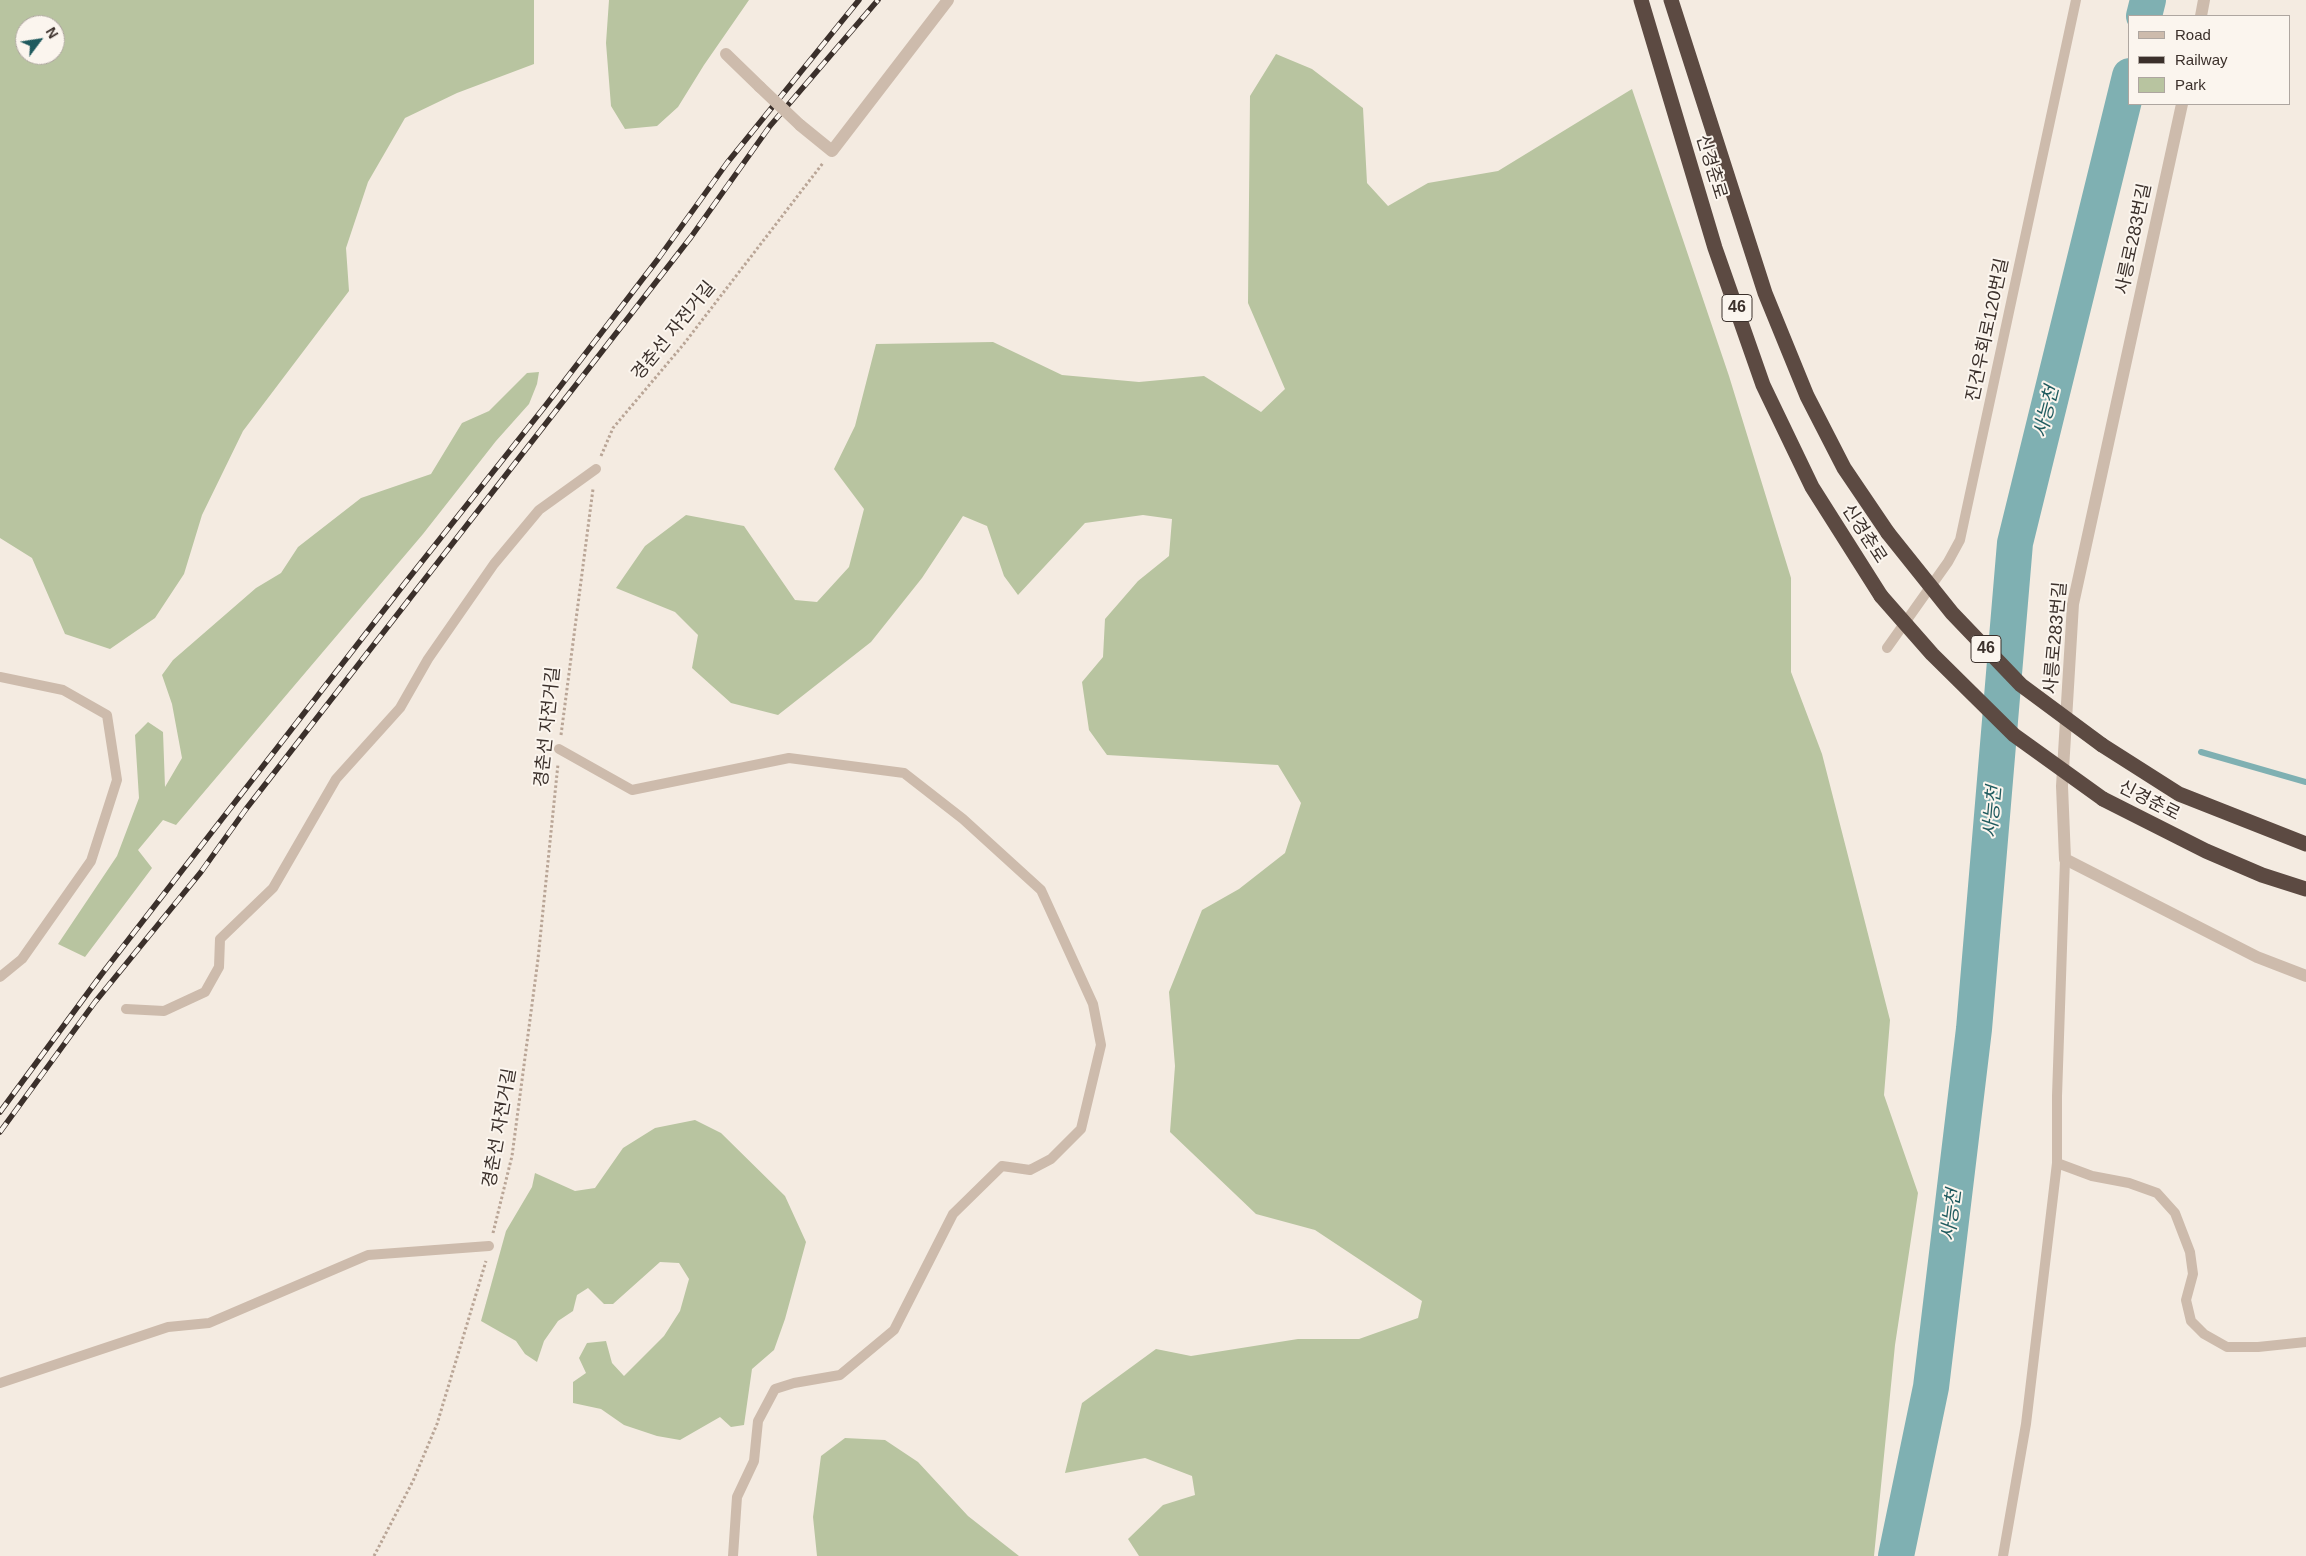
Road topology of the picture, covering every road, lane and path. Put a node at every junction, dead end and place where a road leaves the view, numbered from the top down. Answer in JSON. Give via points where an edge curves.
{"nodes":[{"id":1,"x":948,"y":0,"type":"edge"},
{"id":2,"x":1640,"y":0,"type":"edge"},
{"id":3,"x":1671,"y":0,"type":"edge"},
{"id":4,"x":2076,"y":0,"type":"edge"},
{"id":5,"x":2204,"y":0,"type":"edge"},
{"id":6,"x":2201,"y":15,"type":"edge"},
{"id":7,"x":726,"y":54,"type":"dead end"},
{"id":8,"x":2182,"y":105,"type":"edge"},
{"id":9,"x":832,"y":151,"type":"junction"},
{"id":10,"x":596,"y":469,"type":"junction"},
{"id":11,"x":1888,"y":648,"type":"dead end"},
{"id":12,"x":0,"y":677,"type":"edge"},
{"id":13,"x":559,"y":749,"type":"junction"},
{"id":14,"x":2306,"y":844,"type":"edge"},
{"id":15,"x":2065,"y":859,"type":"junction"},
{"id":16,"x":2306,"y":889,"type":"edge"},
{"id":17,"x":2306,"y":976,"type":"edge"},
{"id":18,"x":0,"y":977,"type":"edge"},
{"id":19,"x":126,"y":1009,"type":"dead end"},
{"id":20,"x":2057,"y":1163,"type":"junction"},
{"id":21,"x":489,"y":1246,"type":"junction"},
{"id":22,"x":2306,"y":1342,"type":"edge"},
{"id":23,"x":0,"y":1383,"type":"edge"},
{"id":24,"x":374,"y":1556,"type":"edge"},
{"id":25,"x":733,"y":1556,"type":"edge"},
{"id":26,"x":2003,"y":1556,"type":"edge"}],
"edges":[{"from":1,"to":9,"type":"street"},
{"from":2,"to":16,"type":"highway","name":"신경춘로","number":"46","bridge":true,"via":[[1716,248],[1763,385],[1812,487],[1881,596],[1932,654],[2014,735],[2103,799],[2206,851],[2262,875]]},
{"from":3,"to":14,"type":"highway","name":"신경춘로","number":"46","bridge":true,"via":[[1765,293],[1807,396],[1844,468],[1888,533],[1952,613],[2021,685],[2102,745],[2179,794]]},
{"from":4,"to":11,"type":"lane","name":"진건우회로120번길","via":[[1960,540]]},
{"from":5,"to":6,"type":"street"},
{"from":7,"to":9,"type":"street","bridge":true},
{"from":8,"to":15,"type":"street","name":"사릉로283번길","via":[[2073,604],[2062,786]]},
{"from":9,"to":10,"type":"path","name":"경춘선 자전거길","via":[[683,345],[613,428]]},
{"from":10,"to":13,"type":"path","name":"경춘선 자전거길"},
{"from":10,"to":19,"type":"lane","via":[[539,510],[494,564],[428,659],[400,708],[336,779],[273,888],[220,939],[219,967],[205,992],[164,1011]]},
{"from":12,"to":18,"type":"lane","via":[[64,690],[107,715],[117,780],[91,861],[22,959]]},
{"from":13,"to":21,"type":"path","name":"경춘선 자전거길","via":[[538,959],[512,1156]]},
{"from":13,"to":25,"type":"lane","via":[[632,790],[789,758],[904,773],[963,819],[1041,890],[1093,1004],[1102,1045],[1081,1129],[1051,1158],[1030,1170],[1002,1166],[953,1214],[894,1330],[840,1375],[775,1389],[758,1421],[754,1461],[737,1497]]},
{"from":15,"to":17,"type":"street","via":[[2257,957]]},
{"from":15,"to":20,"type":"lane"},
{"from":20,"to":22,"type":"lane","via":[[2158,1193],[2175,1213],[2190,1252],[2194,1274],[2186,1300],[2191,1321],[2204,1334],[2227,1347],[2258,1348]]},
{"from":20,"to":26,"type":"lane","via":[[2026,1424]]},
{"from":21,"to":23,"type":"lane","via":[[368,1255],[209,1323],[168,1327]]},
{"from":21,"to":24,"type":"path","name":"경춘선 자전거길","via":[[437,1424],[413,1481]]}]}
